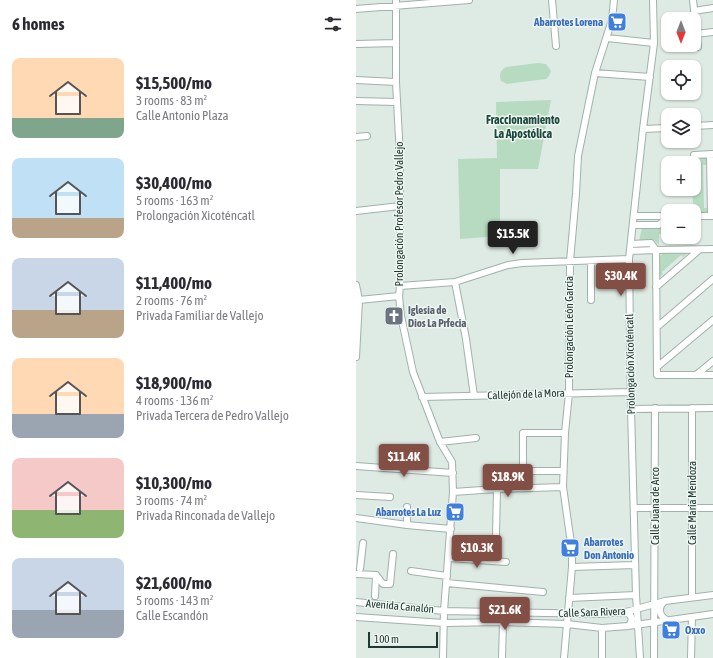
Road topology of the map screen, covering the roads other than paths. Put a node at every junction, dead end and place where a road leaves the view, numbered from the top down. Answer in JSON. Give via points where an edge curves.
{"nodes":[{"id":1,"x":468,"y":0,"type":"edge"},
{"id":2,"x":552,"y":0,"type":"edge"},
{"id":3,"x":614,"y":0,"type":"edge"},
{"id":4,"x":653,"y":0,"type":"edge"},
{"id":5,"x":694,"y":0,"type":"edge"},
{"id":6,"x":397,"y":3,"type":"edge"},
{"id":7,"x":713,"y":8,"type":"edge"},
{"id":8,"x":356,"y":9,"type":"edge"},
{"id":9,"x":694,"y":11,"type":"joint"},
{"id":10,"x":713,"y":32,"type":"edge"},
{"id":11,"x":701,"y":33,"type":"edge"},
{"id":12,"x":607,"y":38,"type":"junction"},
{"id":13,"x":396,"y":43,"type":"junction"},
{"id":14,"x":654,"y":43,"type":"junction"},
{"id":15,"x":356,"y":44,"type":"edge"},
{"id":16,"x":556,"y":46,"type":"dead end"},
{"id":17,"x":595,"y":73,"type":"junction"},
{"id":18,"x":650,"y":77,"type":"junction"},
{"id":19,"x":356,"y":80,"type":"edge"},
{"id":20,"x":396,"y":82,"type":"junction"},
{"id":21,"x":356,"y":101,"type":"edge"},
{"id":22,"x":396,"y":102,"type":"junction"},
{"id":23,"x":713,"y":125,"type":"edge"},
{"id":24,"x":701,"y":126,"type":"edge"},
{"id":25,"x":661,"y":128,"type":"edge"},
{"id":26,"x":643,"y":129,"type":"junction"},
{"id":27,"x":367,"y":136,"type":"dead end"},
{"id":28,"x":357,"y":137,"type":"edge"},
{"id":29,"x":711,"y":154,"type":"edge"},
{"id":30,"x":694,"y":155,"type":"dead end"},
{"id":31,"x":400,"y":206,"type":"junction"},
{"id":32,"x":356,"y":211,"type":"edge"},
{"id":33,"x":634,"y":216,"type":"junction"},
{"id":34,"x":661,"y":216,"type":"edge"},
{"id":35,"x":701,"y":216,"type":"edge"},
{"id":36,"x":712,"y":216,"type":"edge"},
{"id":37,"x":661,"y":223,"type":"edge"},
{"id":38,"x":633,"y":225,"type":"junction"},
{"id":39,"x":631,"y":247,"type":"junction"},
{"id":40,"x":656,"y":250,"type":"junction"},
{"id":41,"x":700,"y":250,"type":"junction"},
{"id":42,"x":713,"y":250,"type":"edge"},
{"id":43,"x":629,"y":259,"type":"junction"},
{"id":44,"x":570,"y":261,"type":"junction"},
{"id":45,"x":591,"y":261,"type":"junction"},
{"id":46,"x":713,"y":279,"type":"edge"},
{"id":47,"x":455,"y":282,"type":"junction"},
{"id":48,"x":356,"y":285,"type":"edge"},
{"id":49,"x":400,"y":286,"type":"junction"},
{"id":50,"x":656,"y":287,"type":"junction"},
{"id":51,"x":399,"y":296,"type":"junction"},
{"id":52,"x":359,"y":300,"type":"junction"},
{"id":53,"x":591,"y":300,"type":"dead end"},
{"id":54,"x":713,"y":320,"type":"edge"},
{"id":55,"x":657,"y":327,"type":"junction"},
{"id":56,"x":356,"y":357,"type":"edge"},
{"id":57,"x":713,"y":361,"type":"edge"},
{"id":58,"x":657,"y":367,"type":"junction"},
{"id":59,"x":696,"y":375,"type":"junction"},
{"id":60,"x":713,"y":375,"type":"edge"},
{"id":61,"x":630,"y":392,"type":"junction"},
{"id":62,"x":569,"y":393,"type":"junction"},
{"id":63,"x":474,"y":396,"type":"junction"},
{"id":64,"x":422,"y":397,"type":"junction"},
{"id":65,"x":631,"y":408,"type":"junction"},
{"id":66,"x":655,"y":408,"type":"junction"},
{"id":67,"x":692,"y":408,"type":"junction"},
{"id":68,"x":713,"y":408,"type":"edge"},
{"id":69,"x":565,"y":433,"type":"junction"},
{"id":70,"x":476,"y":438,"type":"dead end"},
{"id":71,"x":440,"y":442,"type":"junction"},
{"id":72,"x":356,"y":466,"type":"edge"},
{"id":73,"x":563,"y":471,"type":"junction"},
{"id":74,"x":453,"y":472,"type":"junction"},
{"id":75,"x":563,"y":487,"type":"junction"},
{"id":76,"x":497,"y":489,"type":"junction"},
{"id":77,"x":453,"y":492,"type":"junction"},
{"id":78,"x":356,"y":495,"type":"edge"},
{"id":79,"x":390,"y":497,"type":"dead end"},
{"id":80,"x":407,"y":508,"type":"dead end"},
{"id":81,"x":634,"y":508,"type":"junction"},
{"id":82,"x":655,"y":508,"type":"junction"},
{"id":83,"x":692,"y":508,"type":"junction"},
{"id":84,"x":713,"y":508,"type":"edge"},
{"id":85,"x":356,"y":518,"type":"edge"},
{"id":86,"x":407,"y":525,"type":"junction"},
{"id":87,"x":451,"y":528,"type":"junction"},
{"id":88,"x":496,"y":536,"type":"dead end"},
{"id":89,"x":364,"y":543,"type":"dead end"},
{"id":90,"x":393,"y":554,"type":"dead end"},
{"id":91,"x":449,"y":558,"type":"junction"},
{"id":92,"x":506,"y":562,"type":"dead end"},
{"id":93,"x":635,"y":565,"type":"junction"},
{"id":94,"x":572,"y":567,"type":"junction"},
{"id":95,"x":359,"y":571,"type":"edge"},
{"id":96,"x":411,"y":571,"type":"dead end"},
{"id":97,"x":376,"y":575,"type":"junction"},
{"id":98,"x":447,"y":579,"type":"junction"},
{"id":99,"x":543,"y":592,"type":"dead end"},
{"id":100,"x":636,"y":595,"type":"junction"},
{"id":101,"x":713,"y":595,"type":"edge"},
{"id":102,"x":375,"y":596,"type":"dead end"},
{"id":103,"x":692,"y":597,"type":"junction"},
{"id":104,"x":569,"y":598,"type":"junction"},
{"id":105,"x":664,"y":601,"type":"junction"},
{"id":106,"x":356,"y":602,"type":"edge"},
{"id":107,"x":654,"y":604,"type":"junction"},
{"id":108,"x":642,"y":608,"type":"junction"},
{"id":109,"x":444,"y":611,"type":"junction"},
{"id":110,"x":626,"y":612,"type":"junction"},
{"id":111,"x":568,"y":614,"type":"junction"},
{"id":112,"x":713,"y":614,"type":"edge"},
{"id":113,"x":356,"y":617,"type":"edge"},
{"id":114,"x":692,"y":617,"type":"junction"},
{"id":115,"x":654,"y":620,"type":"junction"},
{"id":116,"x":667,"y":620,"type":"junction"},
{"id":117,"x":503,"y":622,"type":"junction"},
{"id":118,"x":444,"y":623,"type":"junction"},
{"id":119,"x":567,"y":624,"type":"junction"},
{"id":120,"x":637,"y":625,"type":"junction"},
{"id":121,"x":628,"y":626,"type":"junction"},
{"id":122,"x":602,"y":628,"type":"junction"},
{"id":123,"x":443,"y":658,"type":"edge"},
{"id":124,"x":502,"y":658,"type":"edge"},
{"id":125,"x":564,"y":658,"type":"edge"},
{"id":126,"x":602,"y":658,"type":"edge"},
{"id":127,"x":640,"y":658,"type":"edge"},
{"id":128,"x":654,"y":658,"type":"edge"},
{"id":129,"x":691,"y":658,"type":"edge"}],
"edges":[{"from":1,"to":6,"type":"street"},
{"from":2,"to":16,"type":"street"},
{"from":3,"to":12,"type":"street","name":"Prolongación León García"},
{"from":4,"to":14,"type":"street","name":"Prolongación Xicoténcatl"},
{"from":5,"to":9,"type":"street"},
{"from":6,"to":8,"type":"street"},
{"from":6,"to":13,"type":"street","name":"Prolongación Profesor Pedro Vallejo"},
{"from":7,"to":9,"type":"street"},
{"from":10,"to":11,"type":"street"},
{"from":12,"to":14,"type":"street"},
{"from":12,"to":17,"type":"street","name":"Prolongación León García"},
{"from":13,"to":15,"type":"street"},
{"from":13,"to":20,"type":"street","name":"Prolongación Profesor Pedro Vallejo"},
{"from":14,"to":18,"type":"street","name":"Prolongación Xicoténcatl"},
{"from":17,"to":18,"type":"street"},
{"from":17,"to":44,"type":"street","name":"Prolongación León García","via":[[578,156]]},
{"from":18,"to":26,"type":"street","name":"Prolongación Xicoténcatl"},
{"from":19,"to":20,"type":"street"},
{"from":20,"to":22,"type":"street","name":"Prolongación Profesor Pedro Vallejo"},
{"from":21,"to":22,"type":"street"},
{"from":22,"to":31,"type":"street","name":"Prolongación Profesor Pedro Vallejo"},
{"from":23,"to":24,"type":"street"},
{"from":25,"to":26,"type":"street"},
{"from":26,"to":33,"type":"street","name":"Prolongación Xicoténcatl"},
{"from":27,"to":28,"type":"street"},
{"from":29,"to":30,"type":"street"},
{"from":29,"to":36,"type":"street"},
{"from":31,"to":32,"type":"street"},
{"from":31,"to":49,"type":"street","name":"Prolongación Profesor Pedro Vallejo"},
{"from":33,"to":34,"type":"street"},
{"from":33,"to":38,"type":"street","name":"Prolongación Xicoténcatl"},
{"from":35,"to":36,"type":"street"},
{"from":37,"to":38,"type":"street"},
{"from":38,"to":39,"type":"street","name":"Prolongación Xicoténcatl"},
{"from":39,"to":40,"type":"street","via":[[651,243]]},
{"from":39,"to":43,"type":"street","name":"Prolongación Xicoténcatl"},
{"from":40,"to":41,"type":"street"},
{"from":40,"to":50,"type":"street"},
{"from":41,"to":42,"type":"street"},
{"from":41,"to":50,"type":"street"},
{"from":43,"to":45,"type":"street"},
{"from":43,"to":61,"type":"street","name":"Prolongación Xicoténcatl"},
{"from":44,"to":45,"type":"street"},
{"from":44,"to":47,"type":"street","via":[[508,265]]},
{"from":44,"to":62,"type":"street","name":"Prolongación León García"},
{"from":45,"to":53,"type":"street"},
{"from":46,"to":55,"type":"street"},
{"from":47,"to":49,"type":"street"},
{"from":47,"to":63,"type":"street"},
{"from":48,"to":52,"type":"street"},
{"from":49,"to":51,"type":"street","name":"Prolongación Profesor Pedro Vallejo"},
{"from":50,"to":55,"type":"street"},
{"from":51,"to":52,"type":"street"},
{"from":51,"to":64,"type":"street","name":"Prolongación Profesor Pedro Vallejo","via":[[413,372]]},
{"from":52,"to":56,"type":"street"},
{"from":54,"to":58,"type":"street"},
{"from":55,"to":58,"type":"street"},
{"from":57,"to":59,"type":"street"},
{"from":58,"to":59,"type":"street","via":[[657,375]]},
{"from":59,"to":60,"type":"street"},
{"from":61,"to":62,"type":"street","name":"Callejón de la Mora"},
{"from":61,"to":65,"type":"street","name":"Prolongación Xicoténcatl"},
{"from":62,"to":63,"type":"street","name":"Callejón de la Mora"},
{"from":62,"to":69,"type":"street","name":"Prolongación León García"},
{"from":63,"to":64,"type":"street","name":"Callejón de la Mora"},
{"from":64,"to":71,"type":"street","name":"Prolongación Profesor Pedro Vallejo"},
{"from":65,"to":66,"type":"street"},
{"from":65,"to":81,"type":"street","name":"Prolongación Xicoténcatl"},
{"from":66,"to":67,"type":"street"},
{"from":66,"to":82,"type":"street","name":"Calle Juana de Arco"},
{"from":67,"to":68,"type":"street"},
{"from":67,"to":83,"type":"street","name":"Calle María Mendoza"},
{"from":69,"to":73,"type":"street","name":"Prolongación León García"},
{"from":69,"to":73,"type":"street","via":[[523,433],[523,471]]},
{"from":70,"to":71,"type":"street"},
{"from":71,"to":74,"type":"street","name":"Prolongación Profesor Pedro Vallejo","via":[[452,462]]},
{"from":72,"to":74,"type":"street"},
{"from":73,"to":75,"type":"street","name":"Prolongación León García"},
{"from":74,"to":77,"type":"street","name":"Prolongación Profesor Pedro Vallejo"},
{"from":75,"to":76,"type":"street"},
{"from":75,"to":94,"type":"street","name":"Prolongación León García"},
{"from":76,"to":77,"type":"street"},
{"from":76,"to":88,"type":"street"},
{"from":77,"to":87,"type":"street","name":"Prolongación Profesor Pedro Vallejo"},
{"from":78,"to":79,"type":"street"},
{"from":80,"to":86,"type":"street"},
{"from":81,"to":82,"type":"street"},
{"from":81,"to":93,"type":"street","name":"Prolongación Xicoténcatl"},
{"from":82,"to":83,"type":"street"},
{"from":82,"to":107,"type":"street","name":"Calle Juana de Arco"},
{"from":83,"to":84,"type":"street"},
{"from":83,"to":103,"type":"street","name":"Calle María Mendoza"},
{"from":85,"to":86,"type":"street"},
{"from":86,"to":87,"type":"street"},
{"from":87,"to":91,"type":"street","name":"Prolongación Profesor Pedro Vallejo"},
{"from":89,"to":95,"type":"street"},
{"from":90,"to":97,"type":"street","via":[[390,584],[384,584]]},
{"from":91,"to":92,"type":"street"},
{"from":91,"to":98,"type":"street","name":"Prolongación Profesor Pedro Vallejo"},
{"from":93,"to":94,"type":"street"},
{"from":93,"to":100,"type":"street","name":"Prolongación Xicoténcatl"},
{"from":94,"to":104,"type":"street","name":"Prolongación León García"},
{"from":95,"to":97,"type":"street"},
{"from":96,"to":98,"type":"street"},
{"from":97,"to":102,"type":"street"},
{"from":98,"to":99,"type":"street"},
{"from":98,"to":109,"type":"street","name":"Prolongación Profesor Pedro Vallejo"},
{"from":100,"to":104,"type":"street"},
{"from":100,"to":108,"type":"street","name":"Prolongación Xicoténcatl"},
{"from":100,"to":108,"type":"street"},
{"from":101,"to":103,"type":"street","name":"Calle Sara Rivera"},
{"from":103,"to":105,"type":"street","name":"Calle Sara Rivera"},
{"from":104,"to":111,"type":"street","name":"Prolongación León García"},
{"from":105,"to":107,"type":"street","name":"Calle Sara Rivera"},
{"from":105,"to":116,"type":"street","via":[[660,611],[661,616]]},
{"from":106,"to":109,"type":"street","name":"Avenida Canalón"},
{"from":107,"to":108,"type":"street","name":"Calle Sara Rivera"},
{"from":107,"to":115,"type":"street"},
{"from":108,"to":110,"type":"street","name":"Calle Sara Rivera"},
{"from":108,"to":115,"type":"street","via":[[651,610]]},
{"from":108,"to":120,"type":"street","via":[[639,611]]},
{"from":109,"to":111,"type":"street","name":"Calle Sara Rivera"},
{"from":109,"to":118,"type":"street","name":"Prolongación Profesor Pedro Vallejo"},
{"from":110,"to":111,"type":"street","name":"Calle Sara Rivera"},
{"from":110,"to":121,"type":"street","via":[[632,618]]},
{"from":111,"to":119,"type":"street","name":"Prolongación León García"},
{"from":112,"to":114,"type":"street","name":"Calle Sara Rivera"},
{"from":113,"to":118,"type":"street","name":"Avenida Canalón"},
{"from":114,"to":116,"type":"street","name":"Calle Sara Rivera"},
{"from":114,"to":129,"type":"street"},
{"from":115,"to":116,"type":"street","name":"Calle Sara Rivera"},
{"from":115,"to":120,"type":"street","name":"Calle Sara Rivera"},
{"from":115,"to":128,"type":"street"},
{"from":117,"to":118,"type":"street","name":"Calle Sara Rivera"},
{"from":117,"to":119,"type":"street","name":"Calle Sara Rivera"},
{"from":117,"to":124,"type":"street"},
{"from":118,"to":123,"type":"street","name":"Prolongación Profesor Pedro Vallejo"},
{"from":119,"to":122,"type":"street","name":"Calle Sara Rivera"},
{"from":119,"to":125,"type":"street","name":"Prolongación León García"},
{"from":120,"to":121,"type":"street","name":"Calle Sara Rivera"},
{"from":120,"to":127,"type":"street"},
{"from":121,"to":122,"type":"street","name":"Calle Sara Rivera"},
{"from":122,"to":126,"type":"street"}]}
